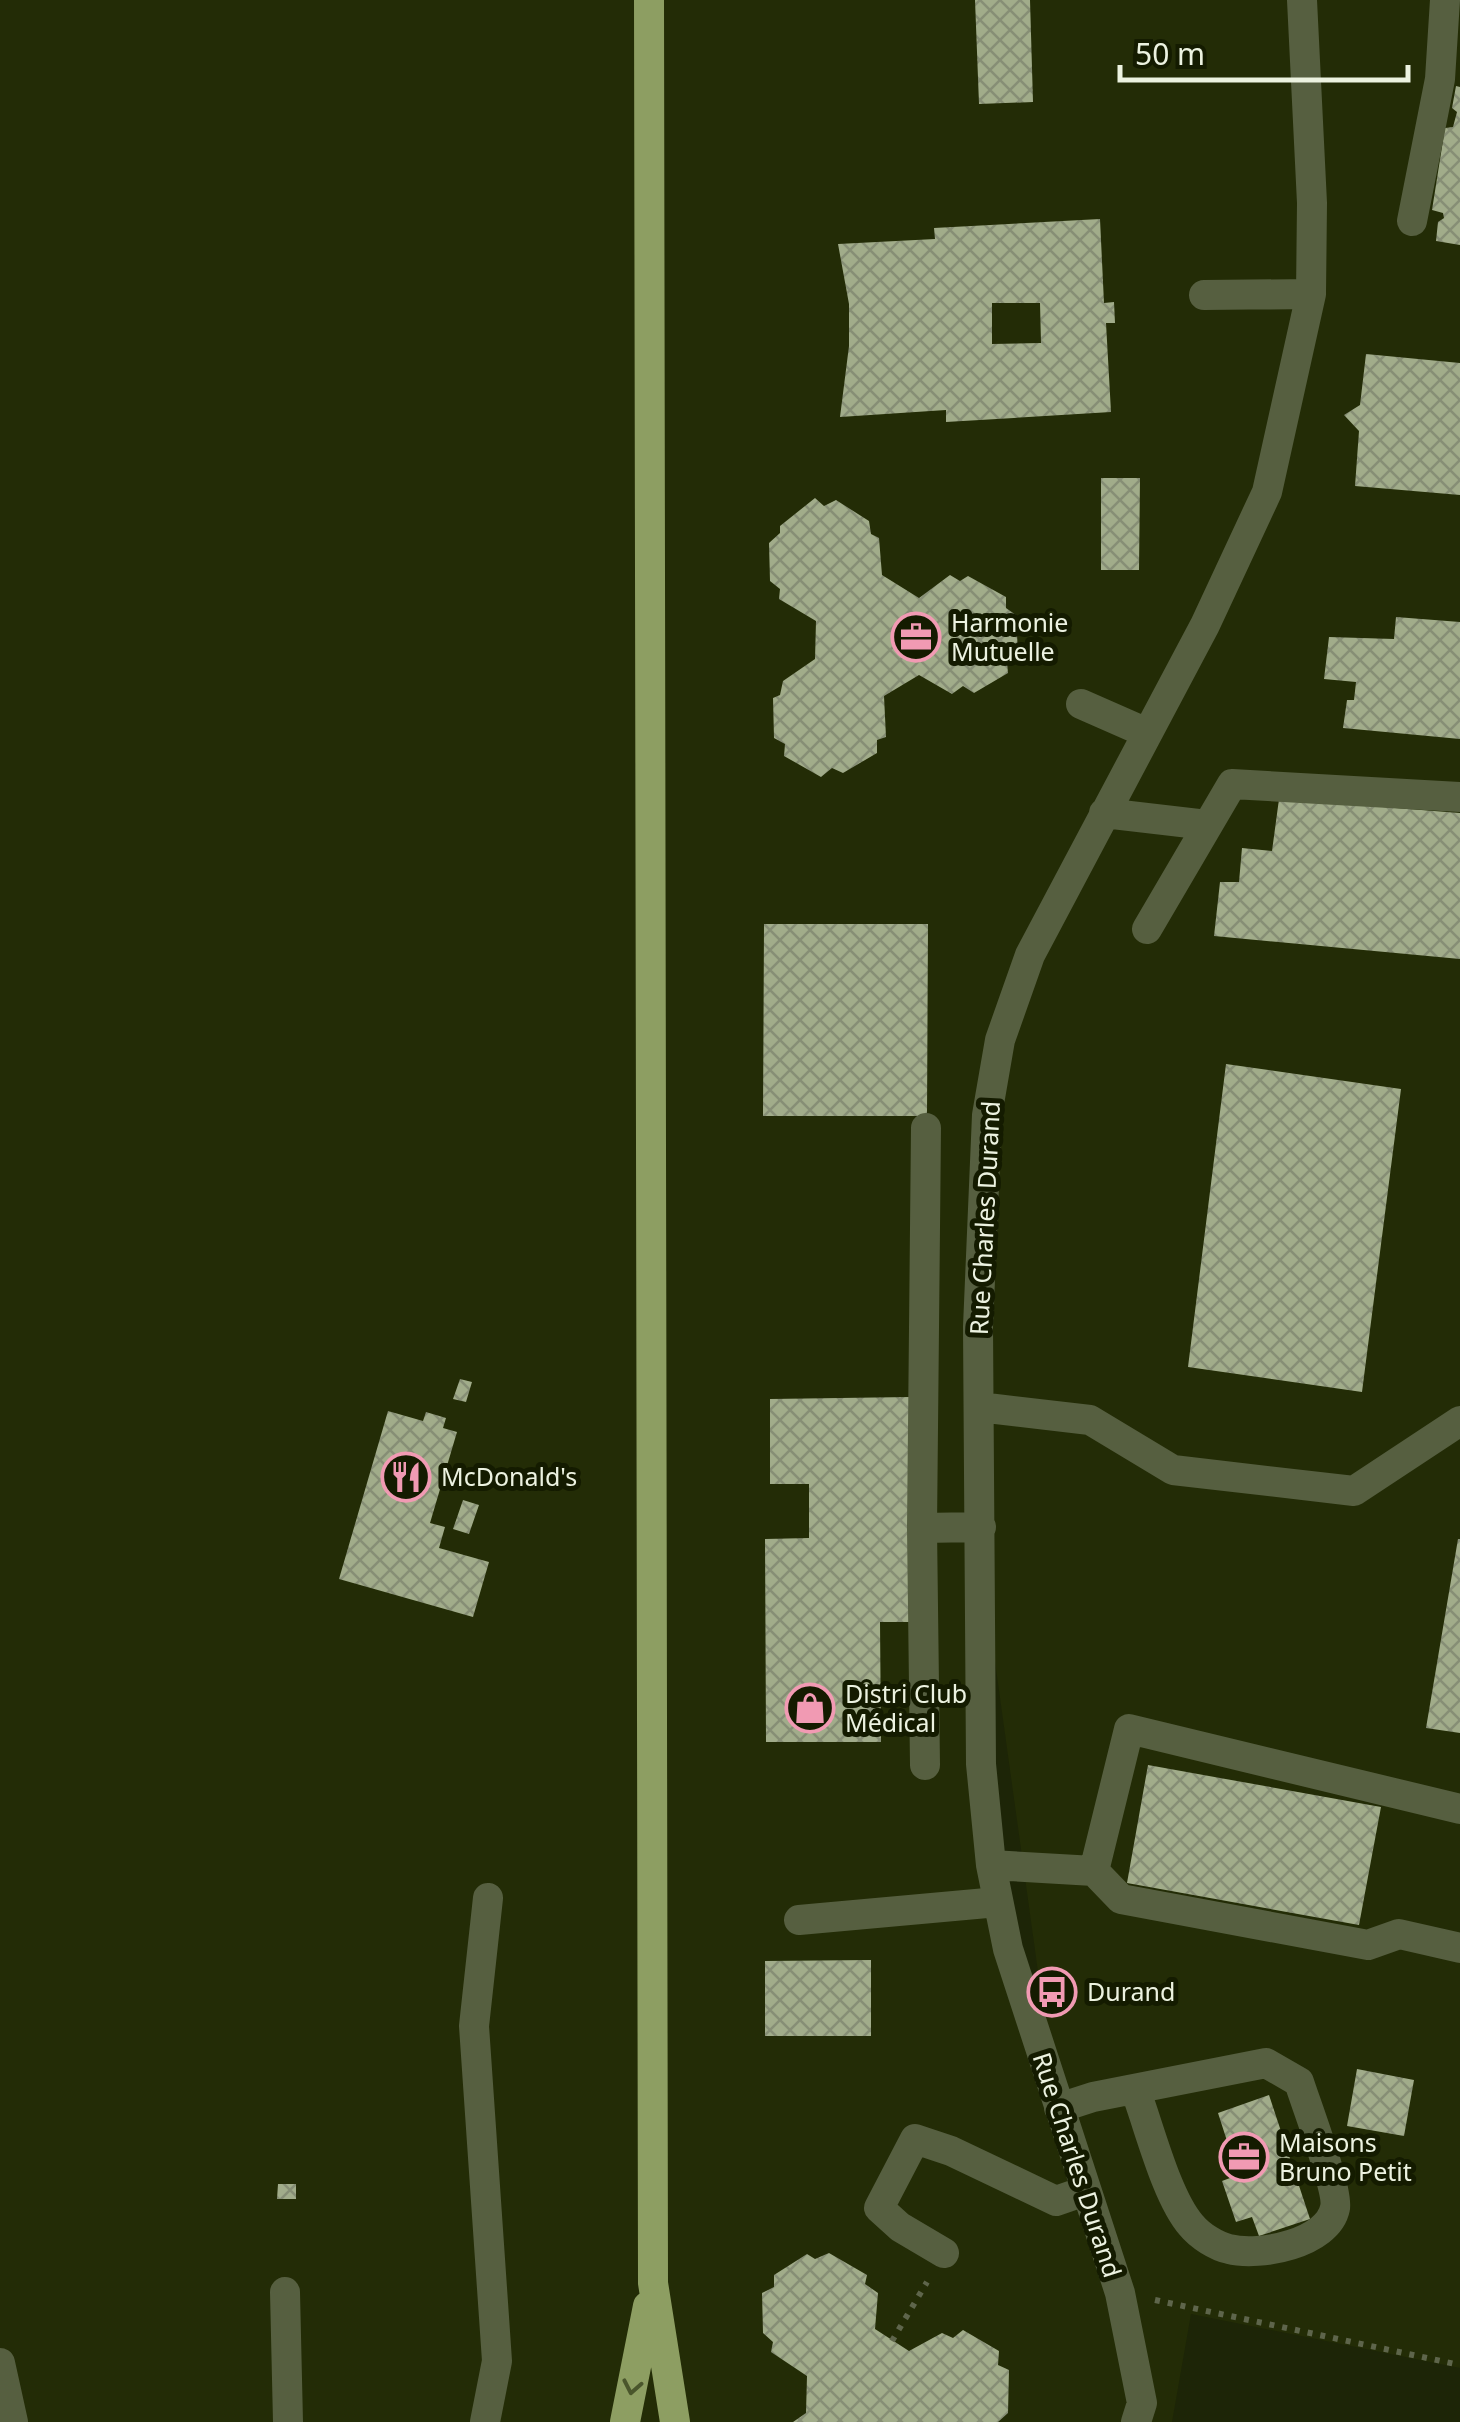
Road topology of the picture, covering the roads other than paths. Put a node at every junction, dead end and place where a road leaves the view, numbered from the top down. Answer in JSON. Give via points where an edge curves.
{"nodes":[{"id":1,"x":649,"y":0,"type":"edge"},
{"id":2,"x":1302,"y":0,"type":"edge"},
{"id":3,"x":1446,"y":0,"type":"edge"},
{"id":4,"x":1412,"y":221,"type":"dead end"},
{"id":5,"x":1310,"y":294,"type":"junction"},
{"id":6,"x":1204,"y":296,"type":"dead end"},
{"id":7,"x":1082,"y":704,"type":"dead end"},
{"id":8,"x":1147,"y":733,"type":"junction"},
{"id":9,"x":1460,"y":798,"type":"edge"},
{"id":10,"x":1104,"y":813,"type":"junction"},
{"id":11,"x":1208,"y":825,"type":"junction"},
{"id":12,"x":1147,"y":929,"type":"dead end"},
{"id":13,"x":926,"y":1128,"type":"dead end"},
{"id":14,"x":978,"y":1408,"type":"junction"},
{"id":15,"x":1460,"y":1420,"type":"edge"},
{"id":16,"x":980,"y":1527,"type":"junction"},
{"id":17,"x":922,"y":1528,"type":"junction"},
{"id":18,"x":925,"y":1765,"type":"dead end"},
{"id":19,"x":1460,"y":1808,"type":"edge"},
{"id":20,"x":991,"y":1864,"type":"junction"},
{"id":21,"x":1094,"y":1871,"type":"junction"},
{"id":22,"x":488,"y":1898,"type":"dead end"},
{"id":23,"x":998,"y":1902,"type":"junction"},
{"id":24,"x":799,"y":1920,"type":"dead end"},
{"id":25,"x":1460,"y":1948,"type":"edge"},
{"id":26,"x":1134,"y":2089,"type":"junction"},
{"id":27,"x":1059,"y":2108,"type":"junction"},
{"id":28,"x":1086,"y":2191,"type":"junction"},
{"id":29,"x":944,"y":2253,"type":"road end"},
{"id":30,"x":653,"y":2283,"type":"junction"},
{"id":31,"x":286,"y":2292,"type":"dead end"},
{"id":32,"x":0,"y":2364,"type":"edge"},
{"id":33,"x":13,"y":2422,"type":"edge"},
{"id":34,"x":288,"y":2422,"type":"edge"},
{"id":35,"x":486,"y":2422,"type":"edge"},
{"id":36,"x":625,"y":2422,"type":"edge"},
{"id":37,"x":675,"y":2422,"type":"edge"},
{"id":38,"x":1136,"y":2422,"type":"edge"}],
"edges":[{"from":1,"to":30,"type":"main road"},
{"from":2,"to":5,"type":"street","name":"Rue Charles Durand"},
{"from":3,"to":4,"type":"street","via":[[1440,79]]},
{"from":5,"to":6,"type":"street"},
{"from":5,"to":8,"type":"street","name":"Rue Charles Durand","via":[[1268,492]]},
{"from":7,"to":8,"type":"street"},
{"from":8,"to":10,"type":"street","name":"Rue Charles Durand"},
{"from":9,"to":11,"type":"street","via":[[1232,784]]},
{"from":10,"to":11,"type":"street"},
{"from":10,"to":14,"type":"street","name":"Rue Charles Durand","via":[[1030,955],[1000,1040],[987,1114]]},
{"from":11,"to":12,"type":"street"},
{"from":13,"to":17,"type":"street"},
{"from":14,"to":15,"type":"street","via":[[1090,1420],[1173,1470],[1354,1491]]},
{"from":14,"to":16,"type":"street","name":"Rue Charles Durand"},
{"from":16,"to":17,"type":"street"},
{"from":16,"to":20,"type":"street","name":"Rue Charles Durand","via":[[981,1764]]},
{"from":17,"to":18,"type":"street"},
{"from":19,"to":21,"type":"street","via":[[1129,1729]]},
{"from":20,"to":21,"type":"street"},
{"from":20,"to":23,"type":"street","name":"Rue Charles Durand"},
{"from":21,"to":25,"type":"street","via":[[1121,1899],[1368,1945],[1398,1934]]},
{"from":22,"to":35,"type":"street","via":[[474,2026],[497,2362]]},
{"from":23,"to":24,"type":"street"},
{"from":23,"to":27,"type":"street","name":"Rue Charles Durand"},
{"from":26,"to":26,"type":"street","via":[[1266,2063],[1299,2082],[1337,2204],[1328,2226],[1314,2237],[1254,2252],[1210,2240],[1179,2207]]},
{"from":26,"to":27,"type":"street"},
{"from":27,"to":28,"type":"street","name":"Rue Charles Durand"},
{"from":28,"to":29,"type":"street","via":[[1056,2201],[916,2139],[879,2208]]},
{"from":28,"to":38,"type":"street","name":"Rue Charles Durand","via":[[1120,2292],[1142,2403]]},
{"from":30,"to":36,"type":"main road","one_way":true},
{"from":30,"to":37,"type":"main road"},
{"from":31,"to":34,"type":"street"},
{"from":32,"to":33,"type":"street"}]}
